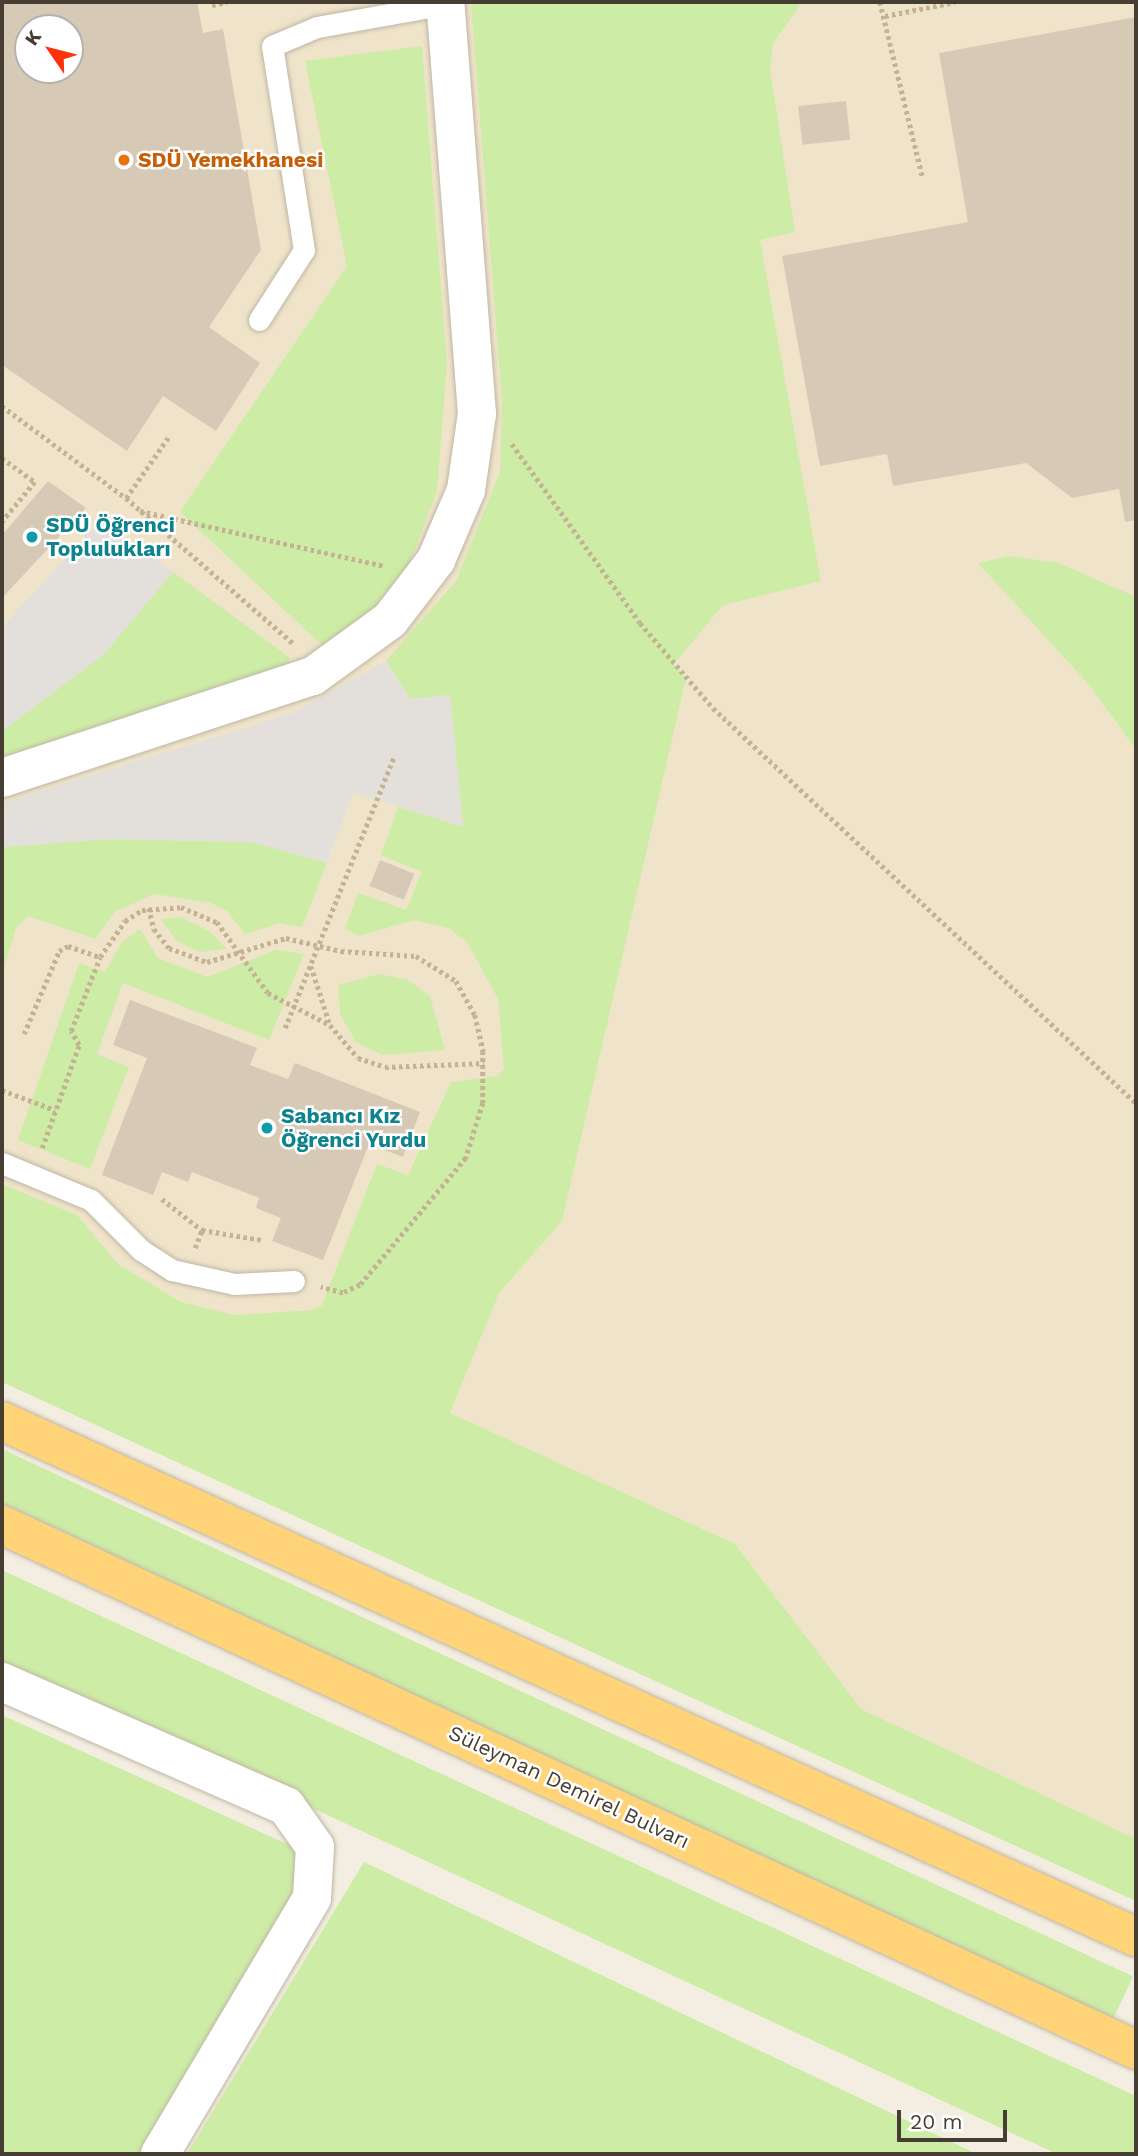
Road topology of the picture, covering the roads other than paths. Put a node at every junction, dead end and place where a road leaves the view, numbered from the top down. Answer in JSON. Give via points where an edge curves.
{"nodes":[{"id":1,"x":445,"y":3,"type":"edge"},
{"id":2,"x":259,"y":320,"type":"dead end"},
{"id":3,"x":6,"y":781,"type":"edge"},
{"id":4,"x":2,"y":1163,"type":"edge"},
{"id":5,"x":294,"y":1282,"type":"road end"},
{"id":6,"x":2,"y":1421,"type":"edge"},
{"id":7,"x":2,"y":1525,"type":"edge"},
{"id":8,"x":2,"y":1682,"type":"edge"},
{"id":9,"x":1136,"y":1937,"type":"edge"},
{"id":10,"x":1136,"y":2050,"type":"edge"},
{"id":11,"x":160,"y":2154,"type":"edge"}],
"edges":[{"from":1,"to":2,"type":"lane","via":[[317,27],[272,46],[304,250]]},
{"from":1,"to":3,"type":"street","via":[[477,414],[466,490],[426,576],[390,620],[324,669],[278,691]]},
{"from":4,"to":5,"type":"lane","via":[[99,1206],[141,1250],[190,1277],[234,1284]]},
{"from":6,"to":9,"type":"highway"},
{"from":7,"to":10,"type":"highway","name":"Süleyman Demirel Bulvarı"},
{"from":8,"to":11,"type":"street","via":[[286,1806],[315,1847],[312,1898]]}]}
